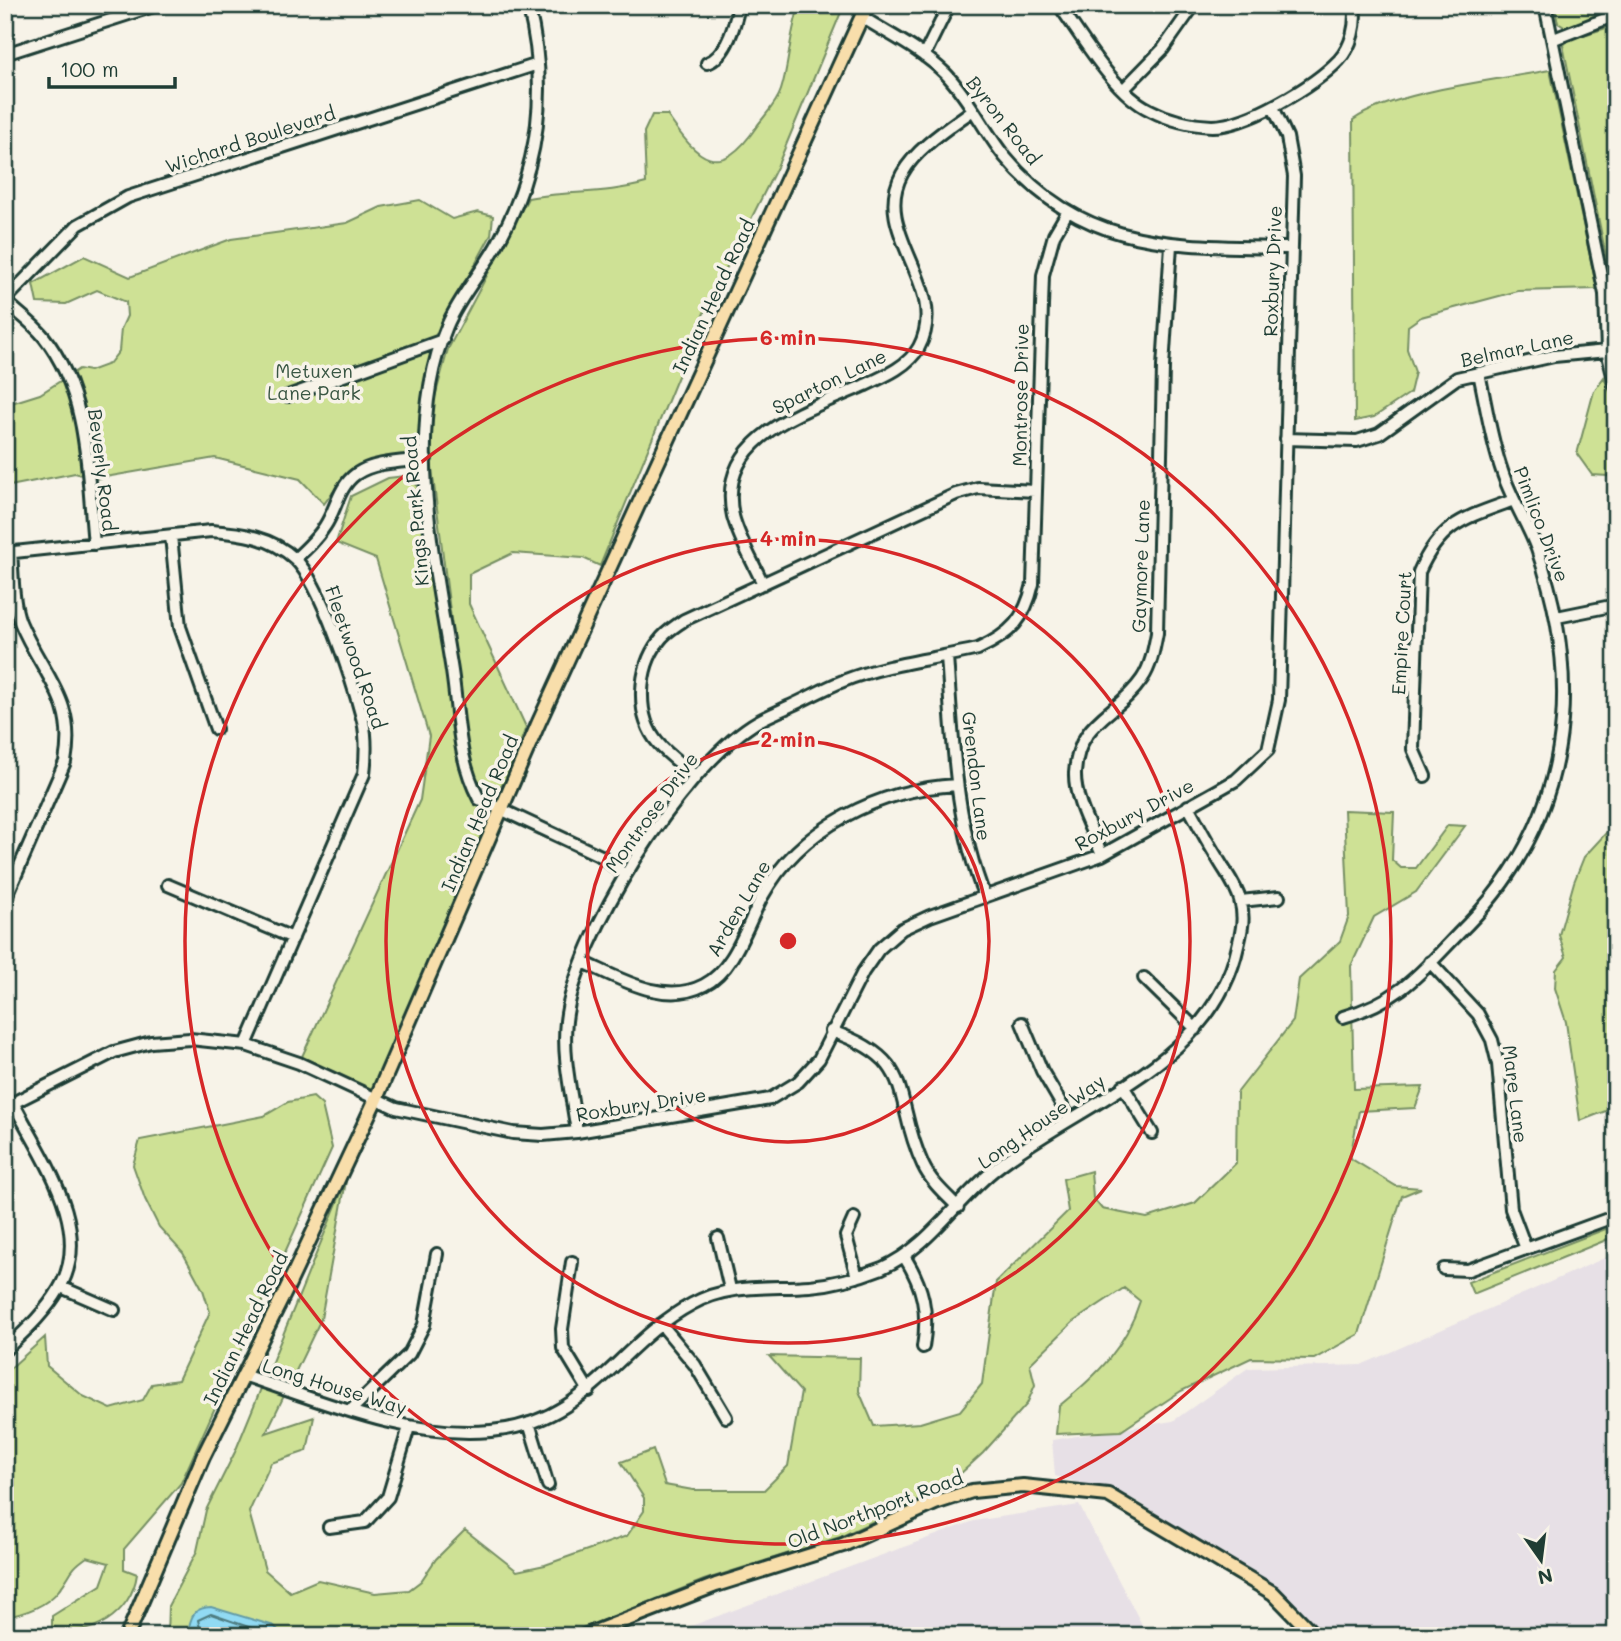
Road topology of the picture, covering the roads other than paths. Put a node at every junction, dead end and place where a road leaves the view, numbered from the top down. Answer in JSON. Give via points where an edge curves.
{"nodes":[{"id":1,"x":157,"y":5,"type":"edge"},
{"id":2,"x":528,"y":5,"type":"edge"},
{"id":3,"x":739,"y":5,"type":"edge"},
{"id":4,"x":949,"y":5,"type":"edge"},
{"id":5,"x":1059,"y":5,"type":"edge"},
{"id":6,"x":1194,"y":5,"type":"edge"},
{"id":7,"x":1354,"y":5,"type":"edge"},
{"id":8,"x":1545,"y":5,"type":"edge"},
{"id":9,"x":1611,"y":5,"type":"edge"},
{"id":10,"x":865,"y":11,"type":"edge"},
{"id":11,"x":1616,"y":15,"type":"edge"},
{"id":12,"x":1616,"y":24,"type":"edge"},
{"id":13,"x":1553,"y":39,"type":"junction"},
{"id":14,"x":5,"y":54,"type":"edge"},
{"id":15,"x":924,"y":56,"type":"junction"},
{"id":16,"x":538,"y":64,"type":"junction"},
{"id":17,"x":708,"y":64,"type":"dead end"},
{"id":18,"x":1124,"y":89,"type":"junction"},
{"id":19,"x":1273,"y":107,"type":"junction"},
{"id":20,"x":973,"y":110,"type":"junction"},
{"id":21,"x":1068,"y":211,"type":"junction"},
{"id":22,"x":1171,"y":245,"type":"junction"},
{"id":23,"x":1289,"y":248,"type":"junction"},
{"id":24,"x":5,"y":300,"type":"edge"},
{"id":25,"x":443,"y":340,"type":"junction"},
{"id":26,"x":1607,"y":351,"type":"junction"},
{"id":27,"x":1479,"y":373,"type":"junction"},
{"id":28,"x":1616,"y":387,"type":"edge"},
{"id":29,"x":288,"y":396,"type":"dead end"},
{"id":30,"x":1286,"y":439,"type":"junction"},
{"id":31,"x":426,"y":459,"type":"junction"},
{"id":32,"x":1035,"y":491,"type":"junction"},
{"id":33,"x":1514,"y":500,"type":"junction"},
{"id":34,"x":171,"y":536,"type":"junction"},
{"id":35,"x":94,"y":544,"type":"junction"},
{"id":36,"x":8,"y":552,"type":"edge"},
{"id":37,"x":295,"y":559,"type":"junction"},
{"id":38,"x":763,"y":584,"type":"junction"},
{"id":39,"x":1616,"y":605,"type":"edge"},
{"id":40,"x":1557,"y":617,"type":"junction"},
{"id":41,"x":947,"y":656,"type":"junction"},
{"id":42,"x":644,"y":721,"type":"junction"},
{"id":43,"x":634,"y":727,"type":"dead end"},
{"id":44,"x":216,"y":729,"type":"dead end"},
{"id":45,"x":695,"y":776,"type":"junction"},
{"id":46,"x":1425,"y":776,"type":"dead end"},
{"id":47,"x":957,"y":785,"type":"junction"},
{"id":48,"x":1188,"y":806,"type":"junction"},
{"id":49,"x":501,"y":811,"type":"junction"},
{"id":50,"x":1102,"y":855,"type":"junction"},
{"id":51,"x":625,"y":875,"type":"junction"},
{"id":52,"x":169,"y":885,"type":"dead end"},
{"id":53,"x":985,"y":897,"type":"junction"},
{"id":54,"x":1279,"y":897,"type":"dead end"},
{"id":55,"x":5,"y":900,"type":"edge"},
{"id":56,"x":1241,"y":901,"type":"junction"},
{"id":57,"x":293,"y":938,"type":"junction"},
{"id":58,"x":583,"y":962,"type":"junction"},
{"id":59,"x":1430,"y":962,"type":"junction"},
{"id":60,"x":1144,"y":978,"type":"dead end"},
{"id":61,"x":1343,"y":1017,"type":"dead end"},
{"id":62,"x":1022,"y":1023,"type":"dead end"},
{"id":63,"x":1196,"y":1029,"type":"junction"},
{"id":64,"x":831,"y":1031,"type":"junction"},
{"id":65,"x":246,"y":1045,"type":"junction"},
{"id":66,"x":1123,"y":1086,"type":"junction"},
{"id":67,"x":375,"y":1101,"type":"junction"},
{"id":68,"x":10,"y":1105,"type":"edge"},
{"id":69,"x":1070,"y":1119,"type":"junction"},
{"id":70,"x":577,"y":1132,"type":"junction"},
{"id":71,"x":1153,"y":1133,"type":"dead end"},
{"id":72,"x":958,"y":1207,"type":"junction"},
{"id":73,"x":1616,"y":1216,"type":"edge"},
{"id":74,"x":855,"y":1218,"type":"dead end"},
{"id":75,"x":718,"y":1238,"type":"dead end"},
{"id":76,"x":1526,"y":1249,"type":"junction"},
{"id":77,"x":437,"y":1254,"type":"dead end"},
{"id":78,"x":904,"y":1256,"type":"junction"},
{"id":79,"x":572,"y":1262,"type":"dead end"},
{"id":80,"x":1444,"y":1269,"type":"dead end"},
{"id":81,"x":857,"y":1277,"type":"junction"},
{"id":82,"x":61,"y":1287,"type":"junction"},
{"id":83,"x":730,"y":1289,"type":"junction"},
{"id":84,"x":114,"y":1310,"type":"dead end"},
{"id":85,"x":661,"y":1324,"type":"junction"},
{"id":86,"x":923,"y":1347,"type":"dead end"},
{"id":87,"x":6,"y":1348,"type":"edge"},
{"id":88,"x":243,"y":1376,"type":"junction"},
{"id":89,"x":589,"y":1391,"type":"junction"},
{"id":90,"x":350,"y":1411,"type":"junction"},
{"id":91,"x":726,"y":1417,"type":"dead end"},
{"id":92,"x":529,"y":1423,"type":"junction"},
{"id":93,"x":409,"y":1427,"type":"junction"},
{"id":94,"x":548,"y":1485,"type":"dead end"},
{"id":95,"x":329,"y":1527,"type":"dead end"},
{"id":96,"x":127,"y":1636,"type":"edge"},
{"id":97,"x":584,"y":1636,"type":"edge"},
{"id":98,"x":1315,"y":1636,"type":"edge"}],
"edges":[{"from":1,"to":14,"type":"street"},
{"from":2,"to":16,"type":"street","name":"Kings Park Road"},
{"from":3,"to":17,"type":"street","via":[[728,40],[716,60]]},
{"from":4,"to":15,"type":"street"},
{"from":5,"to":18,"type":"street"},
{"from":6,"to":18,"type":"street","via":[[1163,48]]},
{"from":7,"to":19,"type":"street","via":[[1352,39],[1339,60]]},
{"from":8,"to":13,"type":"street"},
{"from":9,"to":12,"type":"highway"},
{"from":10,"to":15,"type":"street","name":"Byron Road"},
{"from":10,"to":49,"type":"main road","name":"Indian Head Road"},
{"from":11,"to":13,"type":"street","bridge":true},
{"from":13,"to":26,"type":"street","via":[[1605,294]]},
{"from":15,"to":20,"type":"street","name":"Byron Road","via":[[945,73]]},
{"from":16,"to":24,"type":"street","name":"Wichard Boulevard","via":[[128,197],[78,225]]},
{"from":16,"to":25,"type":"street","name":"Kings Park Road","via":[[540,113],[520,192],[500,240],[472,282]]},
{"from":18,"to":19,"type":"street","via":[[1146,109],[1175,121],[1213,126],[1241,122]]},
{"from":19,"to":23,"type":"street","name":"Roxbury Drive","via":[[1287,137],[1294,176]]},
{"from":20,"to":21,"type":"street","name":"Byron Road","via":[[1005,156]]},
{"from":20,"to":38,"type":"street","name":"Sparton Lane","via":[[916,157],[902,173],[897,191],[894,211],[898,230],[924,290],[927,311],[918,348],[903,365],[884,376],[766,432],[747,449],[739,467],[732,491],[733,514]]},
{"from":21,"to":22,"type":"street","name":"Byron Road","via":[[1098,227]]},
{"from":21,"to":32,"type":"street","name":"Montrose Drive","via":[[1054,235],[1043,275]]},
{"from":22,"to":23,"type":"street","name":"Byron Road"},
{"from":22,"to":50,"type":"street","name":"Gaymore Lane","via":[[1153,656],[1142,679],[1089,727],[1075,774]]},
{"from":23,"to":30,"type":"street","name":"Roxbury Drive"},
{"from":24,"to":35,"type":"street","name":"Beverly Road","via":[[53,349],[74,395],[82,422]]},
{"from":25,"to":29,"type":"street"},
{"from":25,"to":31,"type":"street","name":"Kings Park Road","via":[[428,397]]},
{"from":26,"to":27,"type":"street","name":"Belmar Lane","via":[[1554,356]]},
{"from":26,"to":28,"type":"street"},
{"from":27,"to":30,"type":"street","name":"Belmar Lane","via":[[1440,388],[1379,434],[1357,441]]},
{"from":27,"to":33,"type":"street","name":"Pimlico Drive","via":[[1502,471]]},
{"from":30,"to":48,"type":"street","name":"Roxbury Drive","via":[[1276,724],[1268,750],[1250,769]]},
{"from":31,"to":37,"type":"street","via":[[373,467],[355,475],[320,533]]},
{"from":31,"to":49,"type":"street","name":"Kings Park Road","via":[[431,539],[462,760],[479,799]]},
{"from":32,"to":38,"type":"street","via":[[978,488],[956,494]]},
{"from":32,"to":41,"type":"street","name":"Montrose Drive","via":[[1033,584],[1027,610],[995,641]]},
{"from":33,"to":40,"type":"street","name":"Pimlico Drive","via":[[1537,548]]},
{"from":33,"to":46,"type":"street","name":"Empire Court","via":[[1445,530],[1430,547],[1419,572],[1413,749]]},
{"from":34,"to":35,"type":"street","name":"Fleetwood Road"},
{"from":34,"to":37,"type":"street","name":"Fleetwood Road","via":[[243,533],[271,543]]},
{"from":34,"to":44,"type":"street","via":[[180,626]]},
{"from":35,"to":36,"type":"street","name":"Fleetwood Road"},
{"from":36,"to":55,"type":"street","via":[[20,621],[60,692],[69,741],[65,762]]},
{"from":37,"to":57,"type":"street","name":"Fleetwood Road","via":[[316,590],[363,722],[367,747],[365,774],[356,799]]},
{"from":38,"to":42,"type":"street","via":[[684,620],[660,639],[644,677]]},
{"from":39,"to":40,"type":"street"},
{"from":40,"to":59,"type":"street","name":"Pimlico Drive","via":[[1564,711],[1553,783],[1517,863],[1480,911]]},
{"from":41,"to":45,"type":"street","name":"Montrose Drive","via":[[844,681],[776,713],[753,724]]},
{"from":41,"to":47,"type":"street","name":"Grendon Lane"},
{"from":42,"to":43,"type":"street"},
{"from":42,"to":45,"type":"street","via":[[657,743]]},
{"from":45,"to":51,"type":"street","name":"Montrose Drive"},
{"from":47,"to":53,"type":"street","name":"Grendon Lane","via":[[965,837]]},
{"from":47,"to":58,"type":"street","name":"Arden Lane","via":[[895,794],[810,839],[785,862],[723,970],[705,985],[661,992]]},
{"from":48,"to":50,"type":"street","name":"Roxbury Drive"},
{"from":48,"to":56,"type":"street"},
{"from":49,"to":51,"type":"street","name":"Kings Park Road","via":[[603,857]]},
{"from":49,"to":67,"type":"main road","name":"Indian Head Road"},
{"from":50,"to":53,"type":"street","name":"Roxbury Drive"},
{"from":51,"to":58,"type":"street","name":"Montrose Drive"},
{"from":52,"to":57,"type":"street"},
{"from":53,"to":64,"type":"street","name":"Roxbury Drive","via":[[902,929],[879,949]]},
{"from":54,"to":56,"type":"street"},
{"from":56,"to":63,"type":"street","name":"Long House Way","via":[[1244,919],[1233,972],[1217,1004]]},
{"from":57,"to":65,"type":"street","name":"Fleetwood Road"},
{"from":58,"to":70,"type":"street","name":"Montrose Drive","via":[[565,1022]]},
{"from":59,"to":61,"type":"street","name":"Pimlico Drive","via":[[1401,992],[1376,1008]]},
{"from":59,"to":76,"type":"street","name":"Mare Lane","via":[[1479,1014],[1492,1040],[1511,1209]]},
{"from":60,"to":63,"type":"street"},
{"from":62,"to":69,"type":"street","via":[[1042,1071]]},
{"from":63,"to":66,"type":"street","name":"Long House Way","via":[[1170,1055]]},
{"from":64,"to":70,"type":"street","name":"Roxbury Drive","via":[[805,1074],[770,1099]]},
{"from":64,"to":72,"type":"street","via":[[862,1041],[889,1064],[923,1165]]},
{"from":65,"to":67,"type":"street","name":"Roxbury Drive","via":[[299,1063]]},
{"from":65,"to":68,"type":"street","name":"Roxbury Drive","via":[[190,1039],[151,1042],[114,1052]]},
{"from":66,"to":69,"type":"street","name":"Long House Way"},
{"from":66,"to":71,"type":"street"},
{"from":67,"to":70,"type":"street","name":"Roxbury Drive","via":[[513,1133]]},
{"from":67,"to":88,"type":"main road","name":"Indian Head Road"},
{"from":68,"to":82,"type":"street","via":[[60,1193],[69,1219],[70,1251]]},
{"from":69,"to":72,"type":"street","name":"Long House Way","via":[[996,1168]]},
{"from":72,"to":78,"type":"street","name":"Long House Way"},
{"from":73,"to":76,"type":"street"},
{"from":74,"to":81,"type":"street","via":[[846,1236]]},
{"from":75,"to":83,"type":"street"},
{"from":76,"to":80,"type":"street","via":[[1468,1270]]},
{"from":77,"to":90,"type":"street","via":[[424,1325],[409,1354]]},
{"from":78,"to":81,"type":"street","name":"Long House Way"},
{"from":78,"to":86,"type":"street","via":[[924,1297],[927,1326]]},
{"from":79,"to":89,"type":"street","via":[[563,1348]]},
{"from":81,"to":83,"type":"street","name":"Long House Way","via":[[810,1286]]},
{"from":82,"to":84,"type":"street"},
{"from":82,"to":87,"type":"street","via":[[39,1317]]},
{"from":83,"to":85,"type":"street","name":"Long House Way","via":[[691,1304]]},
{"from":85,"to":89,"type":"street","name":"Long House Way"},
{"from":85,"to":91,"type":"street","via":[[695,1365]]},
{"from":88,"to":90,"type":"street","name":"Long House Way"},
{"from":88,"to":96,"type":"main road","name":"Indian Head Road","via":[[203,1457]]},
{"from":89,"to":92,"type":"street","name":"Long House Way"},
{"from":90,"to":93,"type":"street","name":"Long House Way"},
{"from":92,"to":93,"type":"street","name":"Long House Way","via":[[490,1432]]},
{"from":92,"to":94,"type":"street"},
{"from":93,"to":95,"type":"street","via":[[388,1497],[365,1522]]},
{"from":97,"to":98,"type":"main road","name":"Old Northport Road","via":[[716,1585],[843,1545],[935,1503],[972,1491],[1023,1486],[1108,1494],[1273,1593]]}]}
